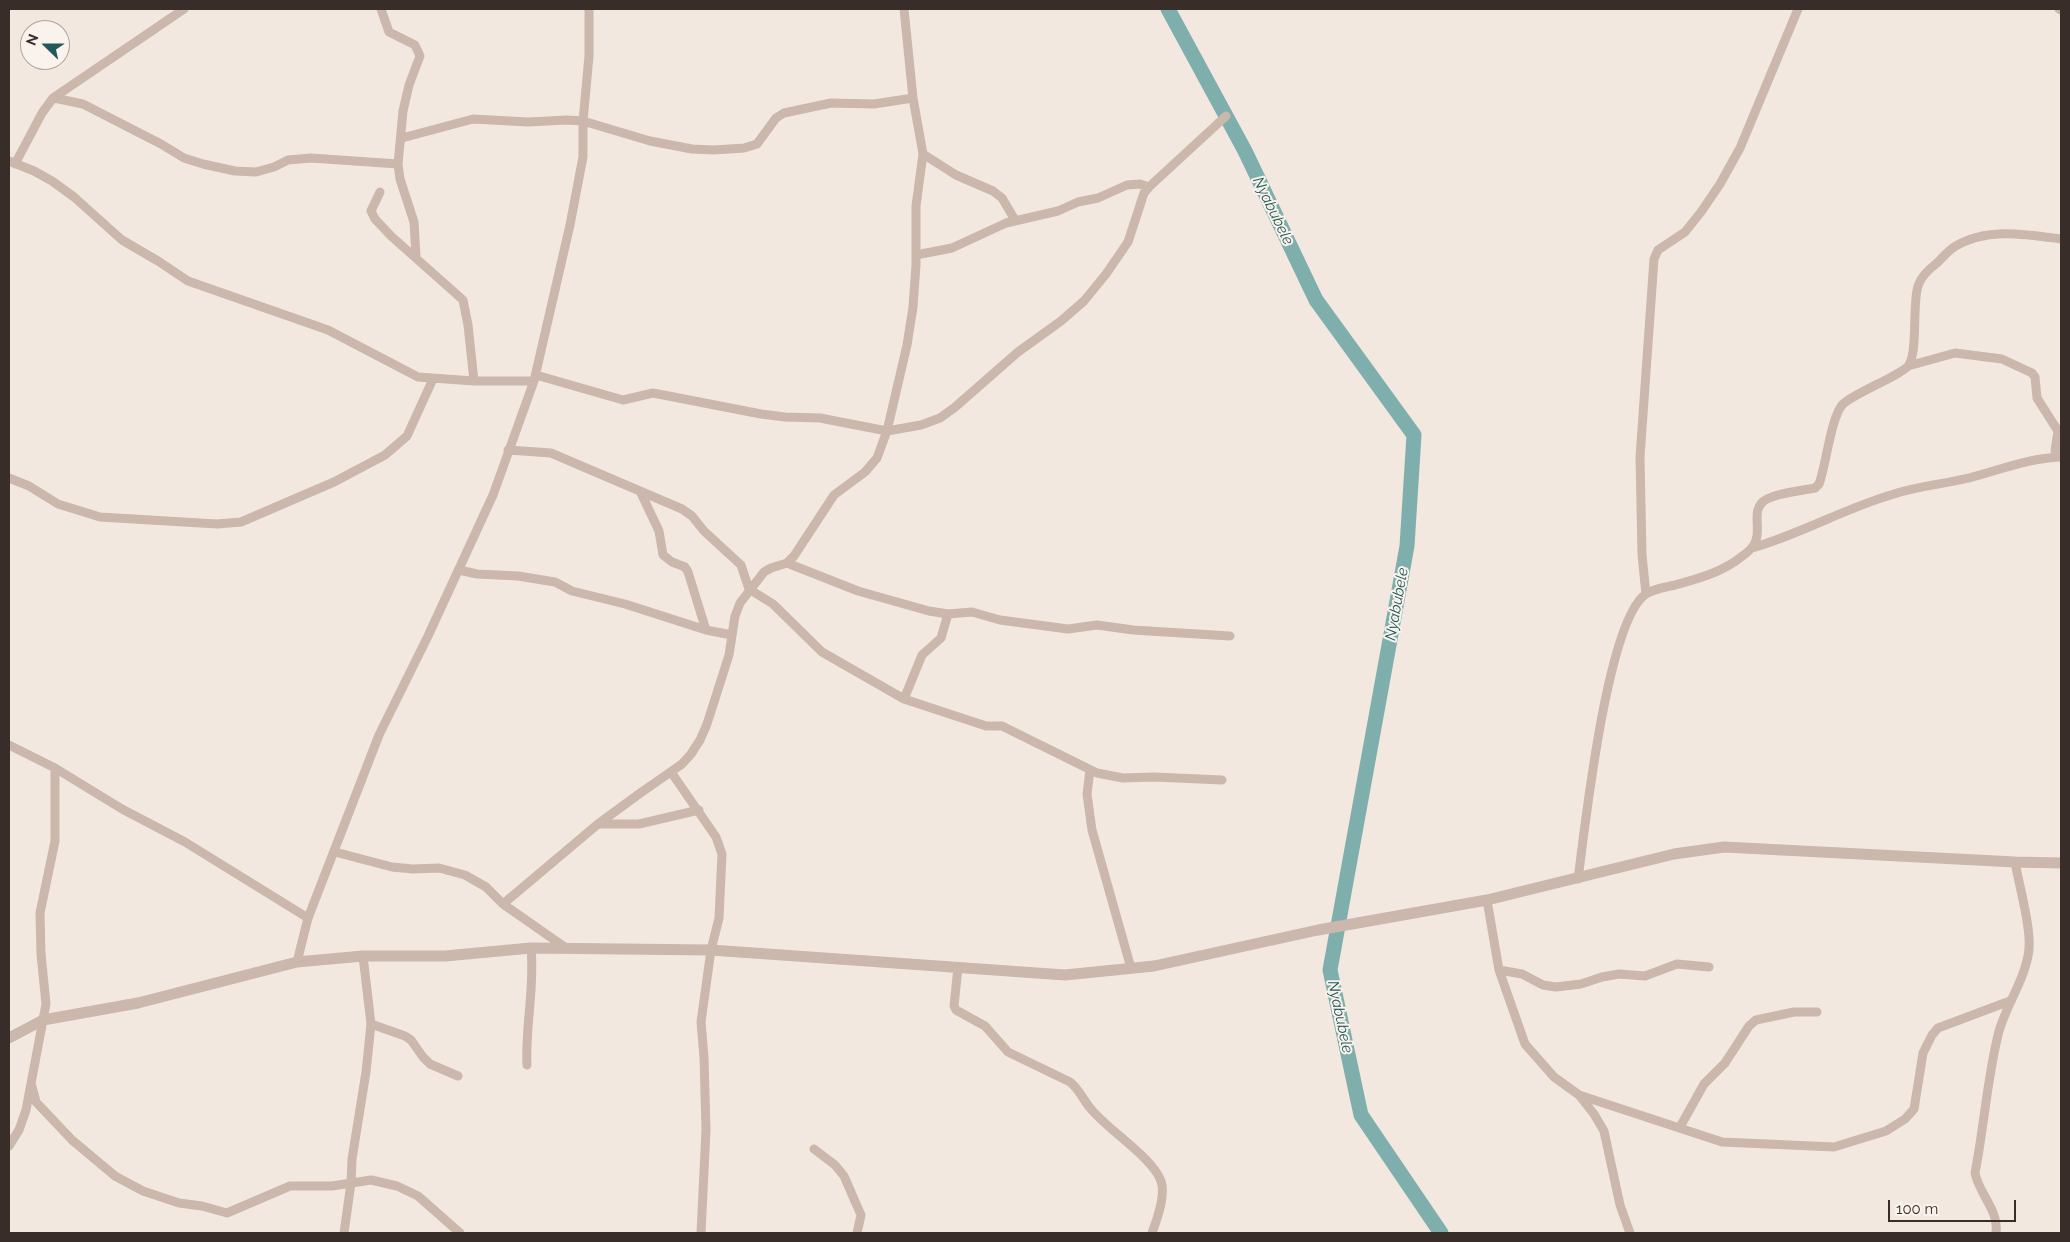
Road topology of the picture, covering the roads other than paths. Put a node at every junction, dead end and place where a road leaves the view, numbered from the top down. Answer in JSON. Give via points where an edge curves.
{"nodes":[{"id":1,"x":184,"y":9,"type":"edge"},
{"id":2,"x":380,"y":9,"type":"edge"},
{"id":3,"x":589,"y":9,"type":"edge"},
{"id":4,"x":904,"y":9,"type":"edge"},
{"id":5,"x":1798,"y":9,"type":"edge"},
{"id":6,"x":54,"y":98,"type":"junction"},
{"id":7,"x":913,"y":98,"type":"junction"},
{"id":8,"x":1226,"y":116,"type":"dead end"},
{"id":9,"x":583,"y":122,"type":"junction"},
{"id":10,"x":402,"y":138,"type":"junction"},
{"id":11,"x":923,"y":154,"type":"junction"},
{"id":12,"x":12,"y":162,"type":"edge"},
{"id":13,"x":398,"y":164,"type":"junction"},
{"id":14,"x":1148,"y":187,"type":"junction"},
{"id":15,"x":380,"y":192,"type":"dead end"},
{"id":16,"x":1015,"y":220,"type":"junction"},
{"id":17,"x":2061,"y":239,"type":"edge"},
{"id":18,"x":916,"y":255,"type":"junction"},
{"id":19,"x":416,"y":257,"type":"junction"},
{"id":20,"x":1908,"y":366,"type":"junction"},
{"id":21,"x":535,"y":378,"type":"junction"},
{"id":22,"x":433,"y":379,"type":"junction"},
{"id":23,"x":474,"y":381,"type":"junction"},
{"id":24,"x":887,"y":431,"type":"junction"},
{"id":25,"x":508,"y":450,"type":"junction"},
{"id":26,"x":2061,"y":457,"type":"edge"},
{"id":27,"x":9,"y":478,"type":"edge"},
{"id":28,"x":641,"y":493,"type":"junction"},
{"id":29,"x":1752,"y":548,"type":"junction"},
{"id":30,"x":787,"y":563,"type":"junction"},
{"id":31,"x":459,"y":570,"type":"junction"},
{"id":32,"x":750,"y":589,"type":"junction"},
{"id":33,"x":1646,"y":594,"type":"junction"},
{"id":34,"x":948,"y":614,"type":"junction"},
{"id":35,"x":706,"y":630,"type":"junction"},
{"id":36,"x":732,"y":634,"type":"junction"},
{"id":37,"x":1230,"y":636,"type":"dead end"},
{"id":38,"x":904,"y":699,"type":"junction"},
{"id":39,"x":9,"y":745,"type":"edge"},
{"id":40,"x":55,"y":768,"type":"junction"},
{"id":41,"x":1090,"y":770,"type":"junction"},
{"id":42,"x":671,"y":772,"type":"junction"},
{"id":43,"x":1222,"y":780,"type":"dead end"},
{"id":44,"x":698,"y":810,"type":"junction"},
{"id":45,"x":598,"y":824,"type":"junction"},
{"id":46,"x":335,"y":852,"type":"junction"},
{"id":47,"x":2015,"y":862,"type":"junction"},
{"id":48,"x":2061,"y":863,"type":"edge"},
{"id":49,"x":1578,"y":879,"type":"junction"},
{"id":50,"x":1487,"y":900,"type":"junction"},
{"id":51,"x":503,"y":904,"type":"junction"},
{"id":52,"x":308,"y":918,"type":"junction"},
{"id":53,"x":531,"y":948,"type":"junction"},
{"id":54,"x":566,"y":948,"type":"junction"},
{"id":55,"x":711,"y":950,"type":"junction"},
{"id":56,"x":363,"y":956,"type":"junction"},
{"id":57,"x":297,"y":962,"type":"junction"},
{"id":58,"x":958,"y":967,"type":"junction"},
{"id":59,"x":1710,"y":967,"type":"dead end"},
{"id":60,"x":1131,"y":968,"type":"junction"},
{"id":61,"x":1499,"y":970,"type":"junction"},
{"id":62,"x":2010,"y":1001,"type":"junction"},
{"id":63,"x":1817,"y":1012,"type":"dead end"},
{"id":64,"x":43,"y":1020,"type":"junction"},
{"id":65,"x":371,"y":1024,"type":"junction"},
{"id":66,"x":10,"y":1038,"type":"edge"},
{"id":67,"x":527,"y":1065,"type":"dead end"},
{"id":68,"x":458,"y":1076,"type":"dead end"},
{"id":69,"x":31,"y":1083,"type":"junction"},
{"id":70,"x":1579,"y":1095,"type":"junction"},
{"id":71,"x":1680,"y":1127,"type":"junction"},
{"id":72,"x":9,"y":1146,"type":"edge"},
{"id":73,"x":814,"y":1149,"type":"dead end"},
{"id":74,"x":351,"y":1183,"type":"junction"},
{"id":75,"x":344,"y":1233,"type":"edge"},
{"id":76,"x":460,"y":1233,"type":"edge"},
{"id":77,"x":701,"y":1233,"type":"edge"},
{"id":78,"x":857,"y":1233,"type":"edge"},
{"id":79,"x":1152,"y":1233,"type":"edge"},
{"id":80,"x":1630,"y":1233,"type":"edge"},
{"id":81,"x":1996,"y":1233,"type":"edge"}],
"edges":[{"from":1,"to":6,"type":"street"},
{"from":2,"to":10,"type":"street","via":[[389,32],[415,45],[420,56],[403,111]]},
{"from":3,"to":9,"type":"street"},
{"from":4,"to":7,"type":"street"},
{"from":5,"to":33,"type":"street","via":[[1740,148],[1720,184],[1685,232],[1658,250],[1654,259],[1640,457]]},
{"from":6,"to":12,"type":"street"},
{"from":6,"to":13,"type":"street","via":[[83,104],[184,158],[235,171],[256,172],[288,160],[311,158]]},
{"from":7,"to":9,"type":"street","via":[[874,104],[831,104],[784,113],[757,144],[744,148],[692,149]]},
{"from":7,"to":11,"type":"street"},
{"from":8,"to":14,"type":"street"},
{"from":9,"to":10,"type":"street","via":[[473,119]]},
{"from":9,"to":21,"type":"street","via":[[583,157],[577,194]]},
{"from":10,"to":13,"type":"street"},
{"from":11,"to":16,"type":"street","via":[[998,194]]},
{"from":11,"to":18,"type":"street","via":[[916,206]]},
{"from":12,"to":22,"type":"street","via":[[74,197],[122,240],[188,281],[328,330],[410,374]]},
{"from":13,"to":19,"type":"street","via":[[414,222]]},
{"from":14,"to":16,"type":"street","via":[[1127,185],[1058,211]]},
{"from":14,"to":24,"type":"street","via":[[1128,242],[1084,301],[940,418]]},
{"from":15,"to":19,"type":"street","via":[[371,211],[375,219]]},
{"from":16,"to":18,"type":"street","via":[[952,248]]},
{"from":17,"to":20,"type":"street","via":[[2027,234],[1984,234],[1953,247],[1923,276],[1918,286]]},
{"from":18,"to":24,"type":"street","via":[[907,345]]},
{"from":19,"to":23,"type":"street","via":[[463,300]]},
{"from":20,"to":26,"type":"street","via":[[1954,353],[2002,359],[2032,373],[2037,398],[2058,431],[2054,451]]},
{"from":20,"to":29,"type":"street","via":[[1842,405],[1834,422],[1819,484],[1815,488],[1767,499],[1760,505]]},
{"from":21,"to":23,"type":"street"},
{"from":21,"to":24,"type":"street","via":[[616,399],[652,392],[761,414],[820,418]]},
{"from":21,"to":25,"type":"street"},
{"from":22,"to":23,"type":"street"},
{"from":22,"to":27,"type":"street","via":[[407,436],[385,455],[334,482],[241,522],[217,524],[100,517],[58,504]]},
{"from":24,"to":30,"type":"street","via":[[877,458],[865,472],[834,495]]},
{"from":25,"to":28,"type":"street","via":[[551,453]]},
{"from":25,"to":31,"type":"street","via":[[493,496]]},
{"from":26,"to":29,"type":"street","via":[[2024,461],[1976,476],[1894,494]]},
{"from":28,"to":32,"type":"street","via":[[692,516],[741,565]]},
{"from":28,"to":35,"type":"street","via":[[659,531],[664,555],[688,572]]},
{"from":29,"to":33,"type":"street","via":[[1715,572]]},
{"from":30,"to":32,"type":"street","via":[[764,572]]},
{"from":30,"to":34,"type":"street","via":[[884,600]]},
{"from":31,"to":35,"type":"street","via":[[554,582],[572,591]]},
{"from":31,"to":46,"type":"street","via":[[379,735]]},
{"from":32,"to":36,"type":"street","via":[[737,610]]},
{"from":32,"to":38,"type":"street","via":[[773,604],[822,652]]},
{"from":33,"to":49,"type":"street","via":[[1633,607],[1624,626],[1612,670],[1600,726]]},
{"from":34,"to":37,"type":"street","via":[[972,612],[1000,620],[1068,628],[1097,625]]},
{"from":34,"to":38,"type":"street","via":[[941,638],[922,655]]},
{"from":35,"to":36,"type":"street"},
{"from":36,"to":42,"type":"street","via":[[729,655],[700,740],[682,764]]},
{"from":38,"to":41,"type":"street","via":[[986,726],[1002,726]]},
{"from":39,"to":40,"type":"street"},
{"from":40,"to":52,"type":"street","via":[[185,842]]},
{"from":40,"to":64,"type":"street","via":[[56,841],[40,912],[46,1004]]},
{"from":41,"to":43,"type":"street","via":[[1123,778]]},
{"from":41,"to":60,"type":"street","via":[[1087,794],[1092,830]]},
{"from":42,"to":44,"type":"street"},
{"from":42,"to":45,"type":"street"},
{"from":44,"to":45,"type":"street","via":[[639,824]]},
{"from":44,"to":55,"type":"street","via":[[716,837],[722,854],[721,902]]},
{"from":45,"to":51,"type":"street"},
{"from":46,"to":51,"type":"street","via":[[392,867],[448,870],[466,875],[486,887]]},
{"from":46,"to":52,"type":"street"},
{"from":47,"to":48,"type":"street"},
{"from":47,"to":49,"type":"street","via":[[1724,847],[1674,854]]},
{"from":47,"to":62,"type":"street","via":[[2029,949]]},
{"from":49,"to":50,"type":"street"},
{"from":50,"to":60,"type":"street"},
{"from":50,"to":61,"type":"street"},
{"from":51,"to":54,"type":"street"},
{"from":52,"to":57,"type":"street"},
{"from":53,"to":54,"type":"street"},
{"from":53,"to":56,"type":"street","via":[[444,956]]},
{"from":53,"to":67,"type":"street","via":[[533,969],[527,1024]]},
{"from":54,"to":55,"type":"street"},
{"from":55,"to":58,"type":"street"},
{"from":55,"to":77,"type":"street","via":[[701,1022],[706,1130]]},
{"from":56,"to":57,"type":"street"},
{"from":56,"to":65,"type":"street"},
{"from":57,"to":64,"type":"street","via":[[138,1002]]},
{"from":58,"to":60,"type":"street","via":[[1065,975]]},
{"from":58,"to":79,"type":"street","via":[[956,1010],[985,1026],[1008,1052],[1070,1082],[1100,1118],[1155,1168],[1162,1183]]},
{"from":59,"to":61,"type":"street","via":[[1677,964],[1645,976],[1619,974],[1556,987],[1543,985],[1522,974]]},
{"from":61,"to":70,"type":"street","via":[[1526,1044],[1554,1077]]},
{"from":62,"to":71,"type":"street","via":[[1938,1028],[1923,1053],[1914,1109],[1886,1131],[1848,1144],[1822,1147],[1722,1142]]},
{"from":62,"to":81,"type":"street","via":[[1998,1034],[1975,1173],[1992,1210]]},
{"from":63,"to":71,"type":"street","via":[[1794,1012],[1756,1020],[1725,1063],[1704,1084]]},
{"from":64,"to":66,"type":"street"},
{"from":64,"to":69,"type":"street"},
{"from":65,"to":68,"type":"street","via":[[405,1036],[430,1064]]},
{"from":65,"to":74,"type":"street"},
{"from":69,"to":72,"type":"street","via":[[23,1121]]},
{"from":69,"to":74,"type":"street","via":[[36,1102],[91,1158],[126,1183],[179,1203],[227,1213],[288,1187]]},
{"from":70,"to":71,"type":"street"},
{"from":70,"to":80,"type":"street","via":[[1604,1131],[1620,1205]]},
{"from":73,"to":78,"type":"street","via":[[844,1176],[860,1215]]},
{"from":74,"to":75,"type":"street"},
{"from":74,"to":76,"type":"street","via":[[371,1180],[408,1190]]}]}
